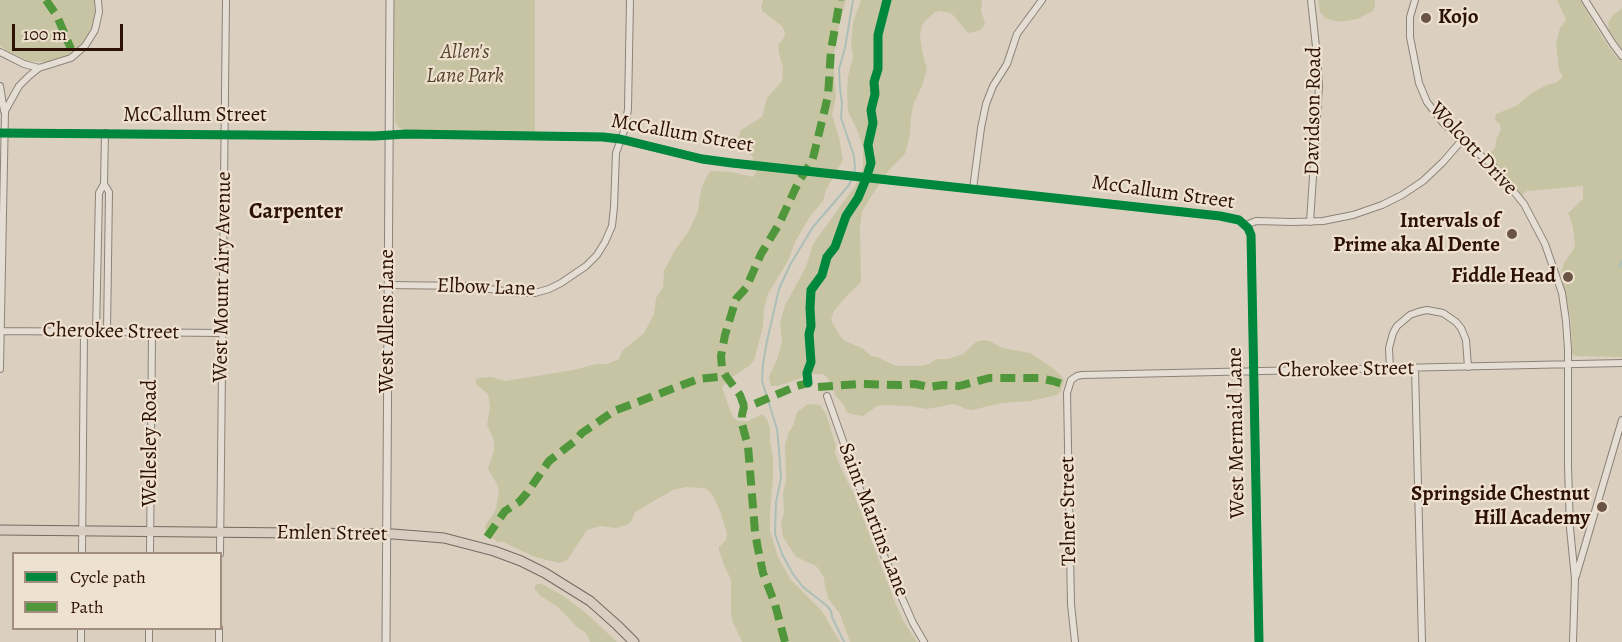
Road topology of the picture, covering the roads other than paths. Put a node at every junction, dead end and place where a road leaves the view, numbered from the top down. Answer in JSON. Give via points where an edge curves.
{"nodes":[{"id":1,"x":98,"y":0,"type":"edge"},
{"id":2,"x":226,"y":0,"type":"edge"},
{"id":3,"x":390,"y":0,"type":"edge"},
{"id":4,"x":630,"y":0,"type":"edge"},
{"id":5,"x":1042,"y":0,"type":"edge"},
{"id":6,"x":1311,"y":0,"type":"edge"},
{"id":7,"x":1415,"y":0,"type":"edge"},
{"id":8,"x":1585,"y":0,"type":"edge"},
{"id":9,"x":0,"y":52,"type":"edge"},
{"id":10,"x":1622,"y":56,"type":"edge"},
{"id":11,"x":39,"y":68,"type":"junction"},
{"id":12,"x":0,"y":86,"type":"edge"},
{"id":13,"x":4,"y":111,"type":"junction"},
{"id":14,"x":2,"y":133,"type":"edge"},
{"id":15,"x":105,"y":133,"type":"junction"},
{"id":16,"x":224,"y":134,"type":"junction"},
{"id":17,"x":390,"y":135,"type":"junction"},
{"id":18,"x":620,"y":139,"type":"junction"},
{"id":19,"x":1462,"y":140,"type":"junction"},
{"id":20,"x":104,"y":184,"type":"junction"},
{"id":21,"x":973,"y":189,"type":"junction"},
{"id":22,"x":1310,"y":222,"type":"junction"},
{"id":23,"x":1246,"y":225,"type":"junction"},
{"id":24,"x":388,"y":285,"type":"junction"},
{"id":25,"x":0,"y":331,"type":"edge"},
{"id":26,"x":84,"y":332,"type":"junction"},
{"id":27,"x":96,"y":332,"type":"junction"},
{"id":28,"x":107,"y":332,"type":"junction"},
{"id":29,"x":152,"y":333,"type":"junction"},
{"id":30,"x":222,"y":333,"type":"junction"},
{"id":31,"x":1568,"y":363,"type":"junction"},
{"id":32,"x":1622,"y":363,"type":"edge"},
{"id":33,"x":1468,"y":367,"type":"junction"},
{"id":34,"x":1415,"y":368,"type":"junction"},
{"id":35,"x":0,"y":369,"type":"edge"},
{"id":36,"x":1390,"y":369,"type":"junction"},
{"id":37,"x":1253,"y":371,"type":"junction"},
{"id":38,"x":1071,"y":380,"type":"joint"},
{"id":39,"x":826,"y":396,"type":"dead end"},
{"id":40,"x":1622,"y":420,"type":"edge"},
{"id":41,"x":0,"y":530,"type":"edge"},
{"id":42,"x":82,"y":531,"type":"junction"},
{"id":43,"x":150,"y":532,"type":"junction"},
{"id":44,"x":220,"y":533,"type":"junction"},
{"id":45,"x":387,"y":534,"type":"junction"},
{"id":46,"x":82,"y":552,"type":"edge"},
{"id":47,"x":150,"y":552,"type":"edge"},
{"id":48,"x":220,"y":552,"type":"edge"},
{"id":49,"x":1575,"y":579,"type":"junction"},
{"id":50,"x":386,"y":642,"type":"edge"},
{"id":51,"x":634,"y":642,"type":"edge"},
{"id":52,"x":924,"y":642,"type":"edge"},
{"id":53,"x":1075,"y":642,"type":"edge"},
{"id":54,"x":1259,"y":642,"type":"edge"},
{"id":55,"x":1422,"y":642,"type":"edge"},
{"id":56,"x":1573,"y":642,"type":"edge"}],
"edges":[{"from":1,"to":11,"type":"street","via":[[97,24],[85,46],[71,58]]},
{"from":2,"to":16,"type":"street","name":"West Mount Airy Avenue"},
{"from":3,"to":17,"type":"street","name":"West Allens Lane"},
{"from":4,"to":18,"type":"street","name":"Elbow Lane","via":[[629,98]]},
{"from":5,"to":21,"type":"street","via":[[1017,34],[1007,64],[989,94],[982,116]]},
{"from":6,"to":22,"type":"street","name":"Davidson Road","via":[[1318,86]]},
{"from":7,"to":19,"type":"street","name":"Wolcott Drive","via":[[1409,29],[1419,83],[1438,118]]},
{"from":8,"to":10,"type":"street"},
{"from":9,"to":11,"type":"street"},
{"from":11,"to":13,"type":"street","via":[[19,86]]},
{"from":12,"to":13,"type":"street"},
{"from":13,"to":14,"type":"street"},
{"from":14,"to":15,"type":"street","name":"McCallum Street"},
{"from":14,"to":25,"type":"street"},
{"from":15,"to":16,"type":"street","name":"McCallum Street"},
{"from":15,"to":20,"type":"street"},
{"from":16,"to":17,"type":"street","name":"McCallum Street"},
{"from":16,"to":30,"type":"street","name":"West Mount Airy Avenue"},
{"from":17,"to":18,"type":"street","name":"McCallum Street"},
{"from":17,"to":24,"type":"street","name":"West Allens Lane"},
{"from":18,"to":21,"type":"street","name":"McCallum Street","via":[[702,159]]},
{"from":18,"to":24,"type":"street","name":"Elbow Lane","via":[[609,233],[592,260],[561,283],[527,294],[468,286]]},
{"from":19,"to":22,"type":"street","name":"McCallum Street","via":[[1434,171],[1402,195],[1353,215]]},
{"from":19,"to":31,"type":"street","name":"Wolcott Drive","via":[[1501,175],[1524,204],[1542,237],[1562,292]]},
{"from":20,"to":27,"type":"street","via":[[99,193]]},
{"from":20,"to":28,"type":"street","via":[[109,192]]},
{"from":21,"to":23,"type":"street","name":"McCallum Street","via":[[1220,216],[1235,218]]},
{"from":22,"to":23,"type":"street","name":"McCallum Street","via":[[1256,221]]},
{"from":23,"to":37,"type":"street","name":"West Mermaid Lane","via":[[1251,236]]},
{"from":24,"to":45,"type":"street","name":"West Allens Lane"},
{"from":25,"to":26,"type":"street","name":"Cherokee Street"},
{"from":25,"to":35,"type":"street"},
{"from":26,"to":27,"type":"street","name":"Cherokee Street"},
{"from":26,"to":42,"type":"street"},
{"from":27,"to":28,"type":"street","name":"Cherokee Street"},
{"from":28,"to":29,"type":"street","name":"Cherokee Street"},
{"from":29,"to":30,"type":"street","name":"Cherokee Street"},
{"from":29,"to":43,"type":"street","name":"Wellesley Road"},
{"from":30,"to":44,"type":"street","name":"West Mount Airy Avenue"},
{"from":31,"to":32,"type":"street","name":"Cherokee Street"},
{"from":31,"to":33,"type":"street","name":"Cherokee Street"},
{"from":31,"to":49,"type":"street","name":"Wolcott Drive","via":[[1569,512]]},
{"from":33,"to":34,"type":"street","name":"Cherokee Street"},
{"from":33,"to":36,"type":"street","via":[[1461,328],[1443,313],[1427,310],[1410,315],[1397,326],[1389,348]]},
{"from":34,"to":36,"type":"street","name":"Cherokee Street"},
{"from":34,"to":55,"type":"street"},
{"from":36,"to":37,"type":"street","name":"Cherokee Street"},
{"from":37,"to":38,"type":"street","name":"Cherokee Street","via":[[1082,375]]},
{"from":37,"to":54,"type":"street","name":"West Mermaid Lane"},
{"from":38,"to":53,"type":"street","name":"Telner Street","via":[[1066,393]]},
{"from":39,"to":52,"type":"street","name":"Saint Martins Lane","via":[[882,551]]},
{"from":40,"to":49,"type":"street"},
{"from":41,"to":42,"type":"main road","name":"Emlen Street"},
{"from":42,"to":43,"type":"main road","name":"Emlen Street"},
{"from":42,"to":46,"type":"street"},
{"from":43,"to":44,"type":"main road","name":"Emlen Street"},
{"from":43,"to":47,"type":"street","name":"Wellesley Road"},
{"from":44,"to":45,"type":"main road","name":"Emlen Street"},
{"from":44,"to":48,"type":"street","name":"West Mount Airy Avenue"},
{"from":45,"to":50,"type":"street","name":"West Allens Lane"},
{"from":45,"to":51,"type":"main road","name":"Emlen Street","via":[[466,543],[521,561],[580,594]]},
{"from":49,"to":56,"type":"street"}]}
